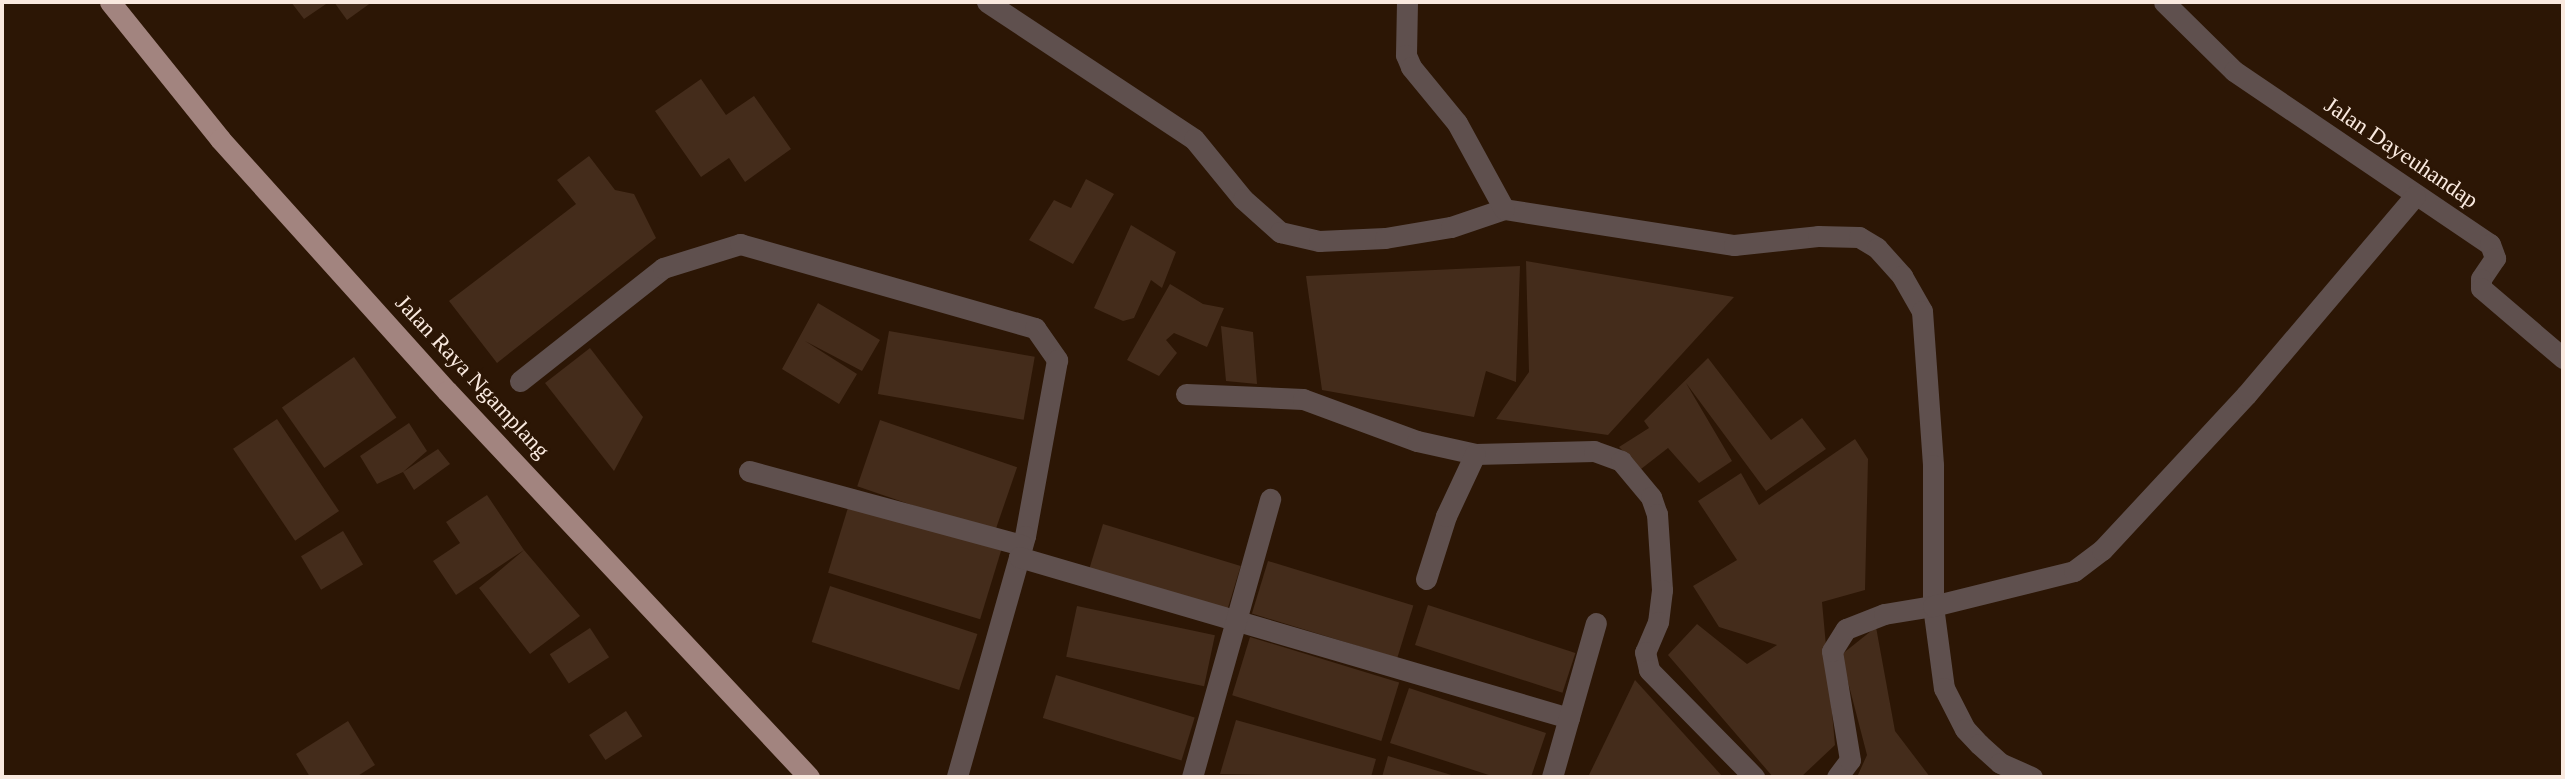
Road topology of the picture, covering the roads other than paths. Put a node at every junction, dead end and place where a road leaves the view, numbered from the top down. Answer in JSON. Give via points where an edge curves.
{"nodes":[{"id":1,"x":110,"y":2,"type":"edge"},
{"id":2,"x":987,"y":2,"type":"edge"},
{"id":3,"x":1407,"y":2,"type":"edge"},
{"id":4,"x":2164,"y":2,"type":"edge"},
{"id":5,"x":2415,"y":195,"type":"junction"},
{"id":6,"x":1504,"y":209,"type":"junction"},
{"id":7,"x":2563,"y":358,"type":"edge"},
{"id":8,"x":520,"y":381,"type":"dead end"},
{"id":9,"x":1186,"y":394,"type":"dead end"},
{"id":10,"x":1475,"y":454,"type":"junction"},
{"id":11,"x":749,"y":471,"type":"dead end"},
{"id":12,"x":1270,"y":499,"type":"dead end"},
{"id":13,"x":1021,"y":551,"type":"junction"},
{"id":14,"x":1426,"y":579,"type":"dead end"},
{"id":15,"x":1924,"y":608,"type":"junction"},
{"id":16,"x":1236,"y":623,"type":"junction"},
{"id":17,"x":1596,"y":623,"type":"dead end"},
{"id":18,"x":1569,"y":718,"type":"junction"},
{"id":19,"x":808,"y":777,"type":"edge"},
{"id":20,"x":957,"y":777,"type":"edge"},
{"id":21,"x":1192,"y":777,"type":"edge"},
{"id":22,"x":1552,"y":777,"type":"edge"},
{"id":23,"x":1754,"y":777,"type":"edge"},
{"id":24,"x":1837,"y":777,"type":"edge"},
{"id":25,"x":2032,"y":777,"type":"edge"}],
"edges":[{"from":1,"to":19,"type":"main road","name":"Jalan Raya Ngamplang","via":[[187,102],[356,290]]},
{"from":2,"to":6,"type":"street","via":[[1194,139],[1243,199],[1280,232],[1318,241],[1385,238],[1451,227]]},
{"from":3,"to":6,"type":"street","via":[[1406,55],[1411,68],[1457,123]]},
{"from":4,"to":5,"type":"street","name":"Jalan Dayeuhandap","via":[[2234,71]]},
{"from":5,"to":7,"type":"street","name":"Jalan Dayeuhandap","via":[[2490,244],[2495,258],[2480,279],[2481,288]]},
{"from":5,"to":15,"type":"street","via":[[2246,395],[2102,550],[2074,571]]},
{"from":6,"to":15,"type":"street","via":[[1734,245],[1818,236],[1859,237],[1877,248],[1902,276],[1922,311],[1933,465]]},
{"from":8,"to":13,"type":"street","via":[[663,268],[740,244],[1035,328],[1057,360]]},
{"from":9,"to":10,"type":"street","via":[[1303,399],[1417,441]]},
{"from":10,"to":14,"type":"street","via":[[1446,516]]},
{"from":10,"to":23,"type":"street","via":[[1594,451],[1621,461],[1639,480],[1657,514],[1662,590],[1646,662],[1654,676]]},
{"from":11,"to":13,"type":"street"},
{"from":12,"to":16,"type":"street"},
{"from":13,"to":16,"type":"street"},
{"from":13,"to":20,"type":"street"},
{"from":15,"to":24,"type":"street","via":[[1856,621],[1833,645],[1840,715],[1850,749],[1850,760]]},
{"from":15,"to":25,"type":"street","via":[[1944,688],[1960,719],[2000,763]]},
{"from":16,"to":18,"type":"street"},
{"from":16,"to":21,"type":"street"},
{"from":17,"to":18,"type":"street"},
{"from":18,"to":22,"type":"street"}]}
